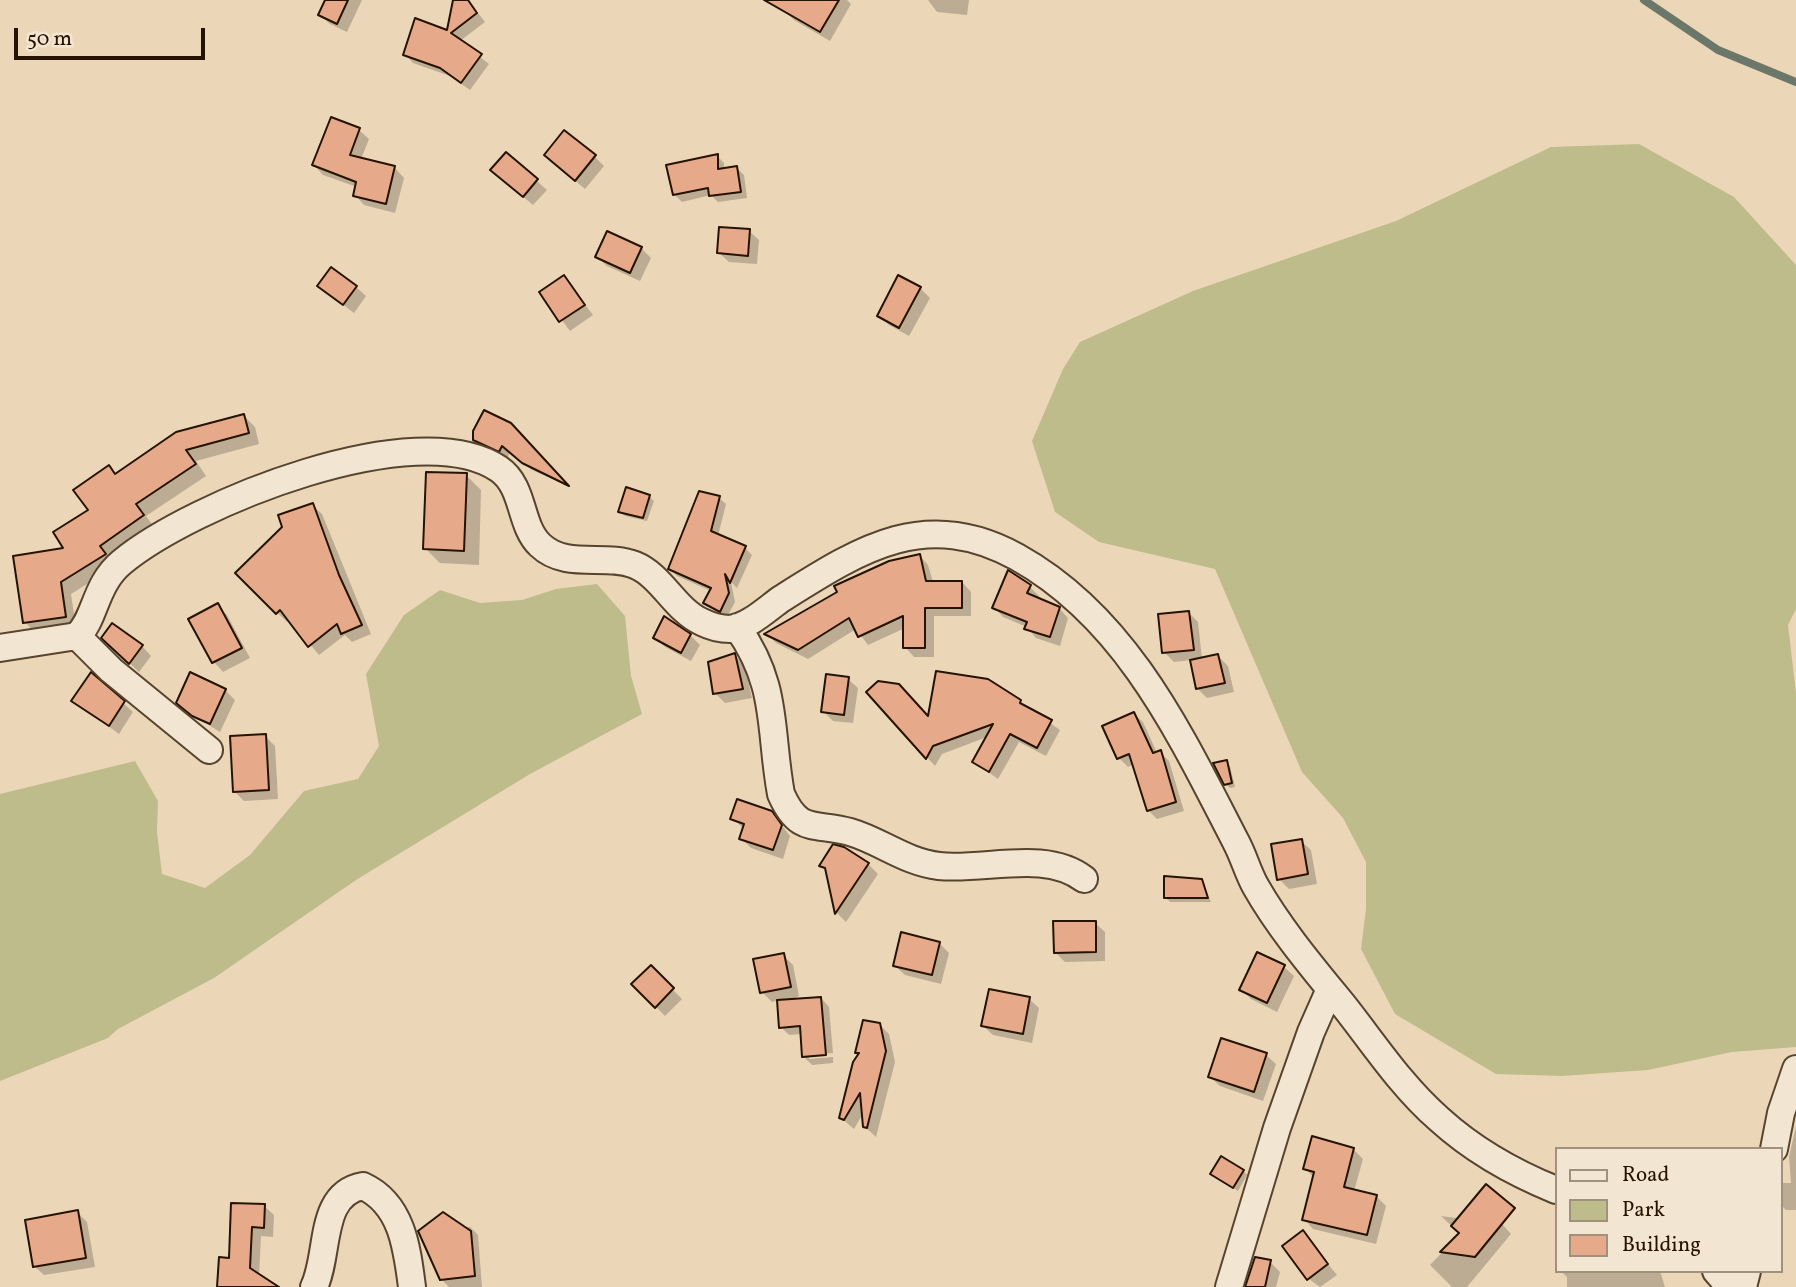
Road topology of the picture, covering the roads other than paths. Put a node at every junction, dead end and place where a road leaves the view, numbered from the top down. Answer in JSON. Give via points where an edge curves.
{"nodes":[{"id":1,"x":737,"y":628,"type":"junction"},
{"id":2,"x":77,"y":636,"type":"junction"},
{"id":3,"x":0,"y":648,"type":"edge"},
{"id":4,"x":209,"y":750,"type":"dead end"},
{"id":5,"x":1084,"y":879,"type":"dead end"},
{"id":6,"x":1330,"y":989,"type":"junction"},
{"id":7,"x":1796,"y":1069,"type":"edge"},
{"id":8,"x":1774,"y":1147,"type":"edge"},
{"id":9,"x":1554,"y":1189,"type":"edge"},
{"id":10,"x":1718,"y":1273,"type":"edge"},
{"id":11,"x":314,"y":1287,"type":"edge"},
{"id":12,"x":412,"y":1287,"type":"edge"},
{"id":13,"x":1229,"y":1287,"type":"edge"},
{"id":14,"x":1730,"y":1287,"type":"edge"}],
"edges":[{"from":1,"to":2,"type":"street","via":[[714,627],[695,619],[632,564],[545,551],[534,538],[515,486],[505,473],[479,459],[442,450],[371,456],[222,504],[148,543],[120,564],[106,578],[85,629]]},
{"from":1,"to":5,"type":"street","via":[[767,684],[781,794],[786,808],[802,824],[857,834],[919,863],[957,867],[1055,864]]},
{"from":1,"to":6,"type":"street","via":[[838,564],[891,540],[958,537],[985,542],[1020,559],[1101,621],[1149,683],[1253,882]]},
{"from":2,"to":3,"type":"street"},
{"from":2,"to":4,"type":"street","via":[[111,670]]},
{"from":6,"to":9,"type":"street","via":[[1438,1119],[1521,1176]]},
{"from":6,"to":13,"type":"street","via":[[1277,1128]]},
{"from":7,"to":8,"type":"street"},
{"from":10,"to":14,"type":"street"},
{"from":11,"to":12,"type":"street","via":[[331,1213],[340,1195],[363,1186],[379,1194],[396,1214],[408,1251]]}]}
